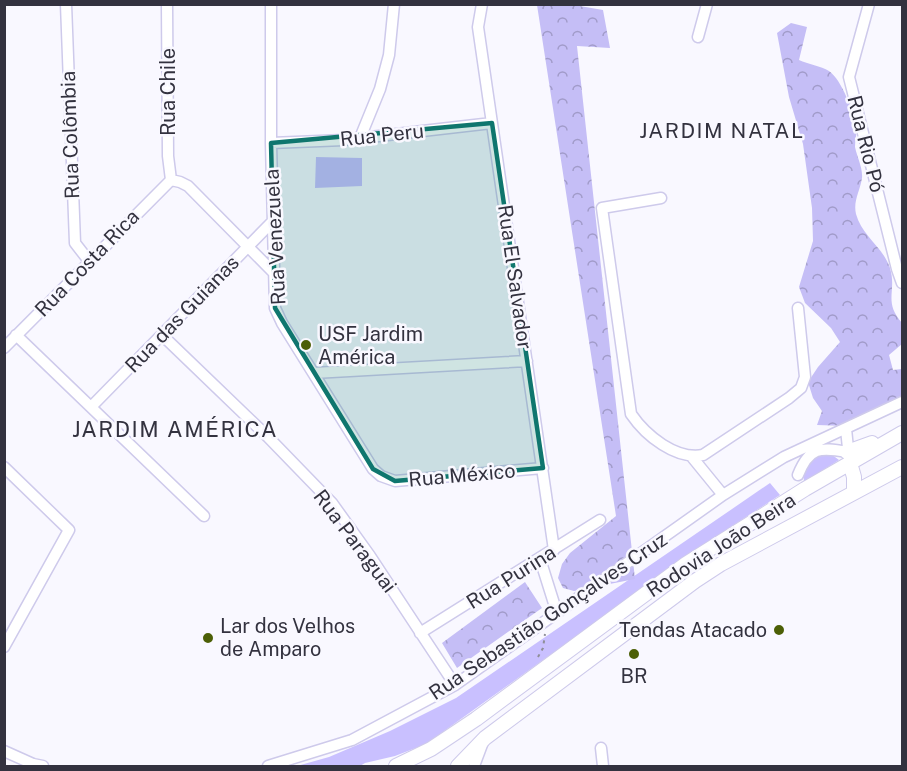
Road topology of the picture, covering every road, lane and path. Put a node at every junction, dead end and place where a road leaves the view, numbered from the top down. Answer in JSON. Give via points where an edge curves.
{"nodes":[{"id":1,"x":66,"y":4,"type":"edge"},
{"id":2,"x":167,"y":4,"type":"edge"},
{"id":3,"x":271,"y":4,"type":"edge"},
{"id":4,"x":394,"y":4,"type":"edge"},
{"id":5,"x":482,"y":4,"type":"edge"},
{"id":6,"x":707,"y":4,"type":"edge"},
{"id":7,"x":869,"y":4,"type":"edge"},
{"id":8,"x":698,"y":37,"type":"dead end"},
{"id":9,"x":492,"y":123,"type":"junction"},
{"id":10,"x":360,"y":138,"type":"junction"},
{"id":11,"x":271,"y":143,"type":"junction"},
{"id":12,"x":171,"y":180,"type":"junction"},
{"id":13,"x":661,"y":198,"type":"dead end"},
{"id":14,"x":273,"y":221,"type":"junction"},
{"id":15,"x":248,"y":247,"type":"junction"},
{"id":16,"x":89,"y":261,"type":"junction"},
{"id":17,"x":900,"y":268,"type":"edge"},
{"id":18,"x":274,"y":274,"type":"junction"},
{"id":19,"x":903,"y":283,"type":"edge"},
{"id":20,"x":798,"y":308,"type":"dead end"},
{"id":21,"x":16,"y":335,"type":"junction"},
{"id":22,"x":162,"y":335,"type":"junction"},
{"id":23,"x":4,"y":348,"type":"edge"},
{"id":24,"x":527,"y":361,"type":"junction"},
{"id":25,"x":314,"y":373,"type":"junction"},
{"id":26,"x":903,"y":402,"type":"edge"},
{"id":27,"x":91,"y":407,"type":"junction"},
{"id":28,"x":846,"y":429,"type":"junction"},
{"id":29,"x":901,"y":433,"type":"edge"},
{"id":30,"x":692,"y":457,"type":"junction"},
{"id":31,"x":784,"y":457,"type":"junction"},
{"id":32,"x":848,"y":457,"type":"junction"},
{"id":33,"x":4,"y":467,"type":"edge"},
{"id":34,"x":903,"y":467,"type":"edge"},
{"id":35,"x":543,"y":468,"type":"junction"},
{"id":36,"x":798,"y":475,"type":"junction"},
{"id":37,"x":381,"y":476,"type":"joint"},
{"id":38,"x":806,"y":489,"type":"junction"},
{"id":39,"x":854,"y":492,"type":"junction"},
{"id":40,"x":723,"y":495,"type":"junction"},
{"id":41,"x":825,"y":508,"type":"junction"},
{"id":42,"x":204,"y":516,"type":"dead end"},
{"id":43,"x":600,"y":520,"type":"dead end"},
{"id":44,"x":554,"y":550,"type":"junction"},
{"id":45,"x":540,"y":558,"type":"junction"},
{"id":46,"x":552,"y":616,"type":"junction"},
{"id":47,"x":420,"y":633,"type":"junction"},
{"id":48,"x":4,"y":647,"type":"edge"},
{"id":49,"x":526,"y":682,"type":"junction"},
{"id":50,"x":455,"y":685,"type":"junction"},
{"id":51,"x":485,"y":738,"type":"junction"},
{"id":52,"x":601,"y":748,"type":"dead end"},
{"id":53,"x":4,"y":751,"type":"edge"},
{"id":54,"x":43,"y":766,"type":"edge"},
{"id":55,"x":268,"y":766,"type":"edge"},
{"id":56,"x":396,"y":766,"type":"edge"},
{"id":57,"x":458,"y":766,"type":"edge"},
{"id":58,"x":474,"y":766,"type":"edge"},
{"id":59,"x":603,"y":766,"type":"edge"}],
"edges":[{"from":1,"to":16,"type":"street","name":"Rua Colômbia","via":[[75,243]]},
{"from":2,"to":12,"type":"street","name":"Rua Chile"},
{"from":3,"to":11,"type":"street","name":"Rua Venezuela"},
{"from":4,"to":10,"type":"street","via":[[389,55]]},
{"from":5,"to":9,"type":"street","name":"Rua El Salvador","via":[[478,27]]},
{"from":6,"to":8,"type":"street"},
{"from":7,"to":17,"type":"street","name":"Rua Rio Pó","via":[[849,77]]},
{"from":9,"to":10,"type":"street","name":"Rua Peru"},
{"from":9,"to":24,"type":"street","name":"Rua El Salvador"},
{"from":10,"to":11,"type":"street","name":"Rua Peru"},
{"from":11,"to":14,"type":"street","name":"Rua Venezuela"},
{"from":12,"to":15,"type":"street","via":[[189,186]]},
{"from":12,"to":16,"type":"street","name":"Rua Costa Rica"},
{"from":13,"to":30,"type":"street","via":[[602,208],[631,414],[641,429],[679,454]]},
{"from":14,"to":15,"type":"street","name":"Rua das Guianas"},
{"from":14,"to":18,"type":"street","name":"Rua Venezuela"},
{"from":15,"to":18,"type":"street"},
{"from":15,"to":22,"type":"street","name":"Rua das Guianas"},
{"from":16,"to":21,"type":"street","name":"Rua Costa Rica"},
{"from":17,"to":19,"type":"street","name":"Rua Rio Pó"},
{"from":18,"to":25,"type":"street","name":"Rua Venezuela","via":[[275,308]]},
{"from":20,"to":30,"type":"street","via":[[805,377],[801,388],[703,455]]},
{"from":21,"to":23,"type":"street","name":"Rua Costa Rica"},
{"from":21,"to":27,"type":"street"},
{"from":22,"to":27,"type":"street","name":"Rua das Guianas"},
{"from":22,"to":47,"type":"street","name":"Rua Paraguai","via":[[332,503]]},
{"from":24,"to":25,"type":"street"},
{"from":24,"to":35,"type":"street","name":"Rua El Salvador"},
{"from":25,"to":37,"type":"street","name":"Rua Venezuela","via":[[372,469]]},
{"from":26,"to":28,"type":"street","name":"Rua Sebastião Gonçalves Cruz"},
{"from":27,"to":42,"type":"street"},
{"from":28,"to":31,"type":"street","name":"Rua Sebastião Gonçalves Cruz"},
{"from":28,"to":32,"type":"street"},
{"from":29,"to":32,"type":"main road","name":"Rodovia João Beira"},
{"from":30,"to":40,"type":"street"},
{"from":31,"to":36,"type":"street"},
{"from":31,"to":40,"type":"street","name":"Rua Sebastião Gonçalves Cruz"},
{"from":32,"to":36,"type":"street","via":[[826,448],[811,452]]},
{"from":32,"to":38,"type":"main road","name":"Rodovia João Beira"},
{"from":32,"to":39,"type":"main road"},
{"from":33,"to":48,"type":"street","via":[[69,530]]},
{"from":34,"to":39,"type":"main road","name":"Rodovia João Beira"},
{"from":35,"to":37,"type":"street","name":"Rua México","via":[[395,481]]},
{"from":35,"to":44,"type":"street","name":"Rua El Salvador"},
{"from":36,"to":38,"type":"street"},
{"from":38,"to":41,"type":"main road"},
{"from":38,"to":49,"type":"main road","name":"Rodovia João Beira","via":[[686,564]]},
{"from":39,"to":41,"type":"main road","name":"Rodovia João Beira"},
{"from":40,"to":46,"type":"street","name":"Rua Sebastião Gonçalves Cruz"},
{"from":41,"to":51,"type":"main road","name":"Rodovia João Beira","via":[[695,581]]},
{"from":43,"to":44,"type":"street","name":"Rua Purina"},
{"from":44,"to":45,"type":"street","name":"Rua Purina"},
{"from":45,"to":46,"type":"street"},
{"from":45,"to":47,"type":"street","name":"Rua Purina"},
{"from":46,"to":49,"type":"path","via":[[543,648]]},
{"from":46,"to":50,"type":"street","name":"Rua Sebastião Gonçalves Cruz"},
{"from":47,"to":50,"type":"street","name":"Rua Paraguai"},
{"from":49,"to":56,"type":"main road","name":"Rodovia João Beira","via":[[431,749]]},
{"from":50,"to":55,"type":"street","name":"Rua Sebastião Gonçalves Cruz","via":[[352,740]]},
{"from":51,"to":57,"type":"main road","name":"Rodovia João Beira"},
{"from":51,"to":58,"type":"street"},
{"from":52,"to":59,"type":"street"},
{"from":53,"to":54,"type":"street"}]}
